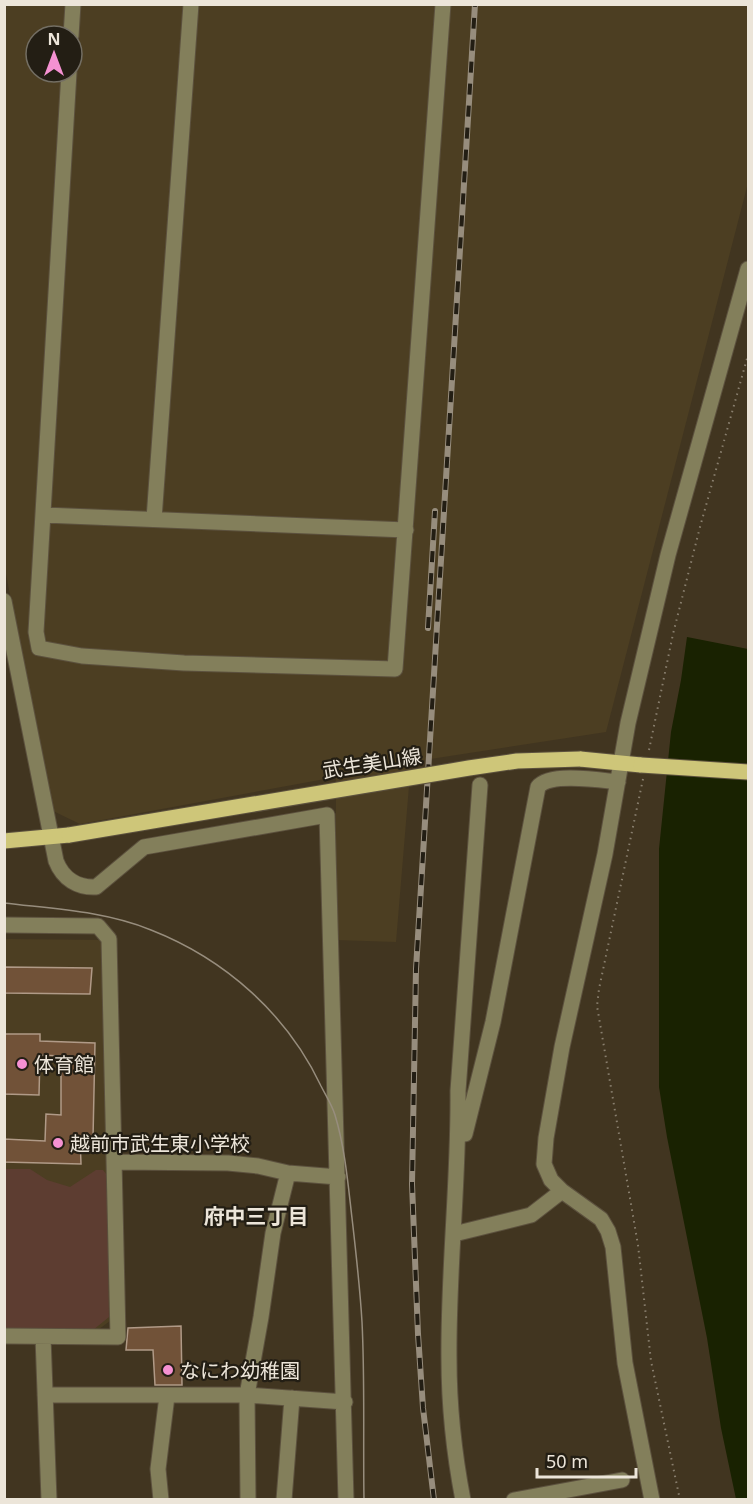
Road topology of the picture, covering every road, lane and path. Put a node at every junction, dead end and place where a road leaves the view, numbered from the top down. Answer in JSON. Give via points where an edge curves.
{"nodes":[{"id":1,"x":73,"y":4,"type":"edge"},
{"id":2,"x":191,"y":4,"type":"edge"},
{"id":3,"x":443,"y":4,"type":"edge"},
{"id":4,"x":72,"y":24,"type":"edge"},
{"id":5,"x":68,"y":84,"type":"edge"},
{"id":6,"x":748,"y":269,"type":"edge"},
{"id":7,"x":748,"y":355,"type":"edge"},
{"id":8,"x":44,"y":514,"type":"junction"},
{"id":9,"x":154,"y":519,"type":"junction"},
{"id":10,"x":406,"y":530,"type":"junction"},
{"id":11,"x":4,"y":601,"type":"edge"},
{"id":12,"x":649,"y":749,"type":"dead end"},
{"id":13,"x":621,"y":763,"type":"junction"},
{"id":14,"x":643,"y":768,"type":"junction"},
{"id":15,"x":748,"y":772,"type":"edge"},
{"id":16,"x":618,"y":782,"type":"junction"},
{"id":17,"x":480,"y":785,"type":"dead end"},
{"id":18,"x":50,"y":838,"type":"junction"},
{"id":19,"x":4,"y":841,"type":"edge"},
{"id":20,"x":460,"y":881,"type":"dead end"},
{"id":21,"x":471,"y":896,"type":"junction"},
{"id":22,"x":4,"y":925,"type":"edge"},
{"id":23,"x":459,"y":1134,"type":"junction"},
{"id":24,"x":115,"y":1162,"type":"junction"},
{"id":25,"x":288,"y":1173,"type":"junction"},
{"id":26,"x":338,"y":1177,"type":"junction"},
{"id":27,"x":561,"y":1191,"type":"junction"},
{"id":28,"x":454,"y":1234,"type":"junction"},
{"id":29,"x":4,"y":1336,"type":"edge"},
{"id":30,"x":43,"y":1337,"type":"junction"},
{"id":31,"x":45,"y":1395,"type":"junction"},
{"id":32,"x":247,"y":1395,"type":"junction"},
{"id":33,"x":167,"y":1396,"type":"junction"},
{"id":34,"x":292,"y":1398,"type":"junction"},
{"id":35,"x":345,"y":1402,"type":"junction"},
{"id":36,"x":622,"y":1479,"type":"dead end"},
{"id":37,"x":574,"y":1494,"type":"edge"},
{"id":38,"x":49,"y":1500,"type":"edge"},
{"id":39,"x":161,"y":1500,"type":"edge"},
{"id":40,"x":248,"y":1500,"type":"edge"},
{"id":41,"x":284,"y":1500,"type":"edge"},
{"id":42,"x":346,"y":1500,"type":"edge"},
{"id":43,"x":463,"y":1500,"type":"edge"},
{"id":44,"x":514,"y":1500,"type":"edge"},
{"id":45,"x":652,"y":1500,"type":"edge"},
{"id":46,"x":680,"y":1500,"type":"edge"}],
"edges":[{"from":1,"to":4,"type":"street"},
{"from":2,"to":9,"type":"street"},
{"from":3,"to":10,"type":"street"},
{"from":5,"to":8,"type":"street"},
{"from":6,"to":13,"type":"street","via":[[668,555]]},
{"from":7,"to":12,"type":"path","via":[[673,634]]},
{"from":8,"to":9,"type":"street"},
{"from":8,"to":10,"type":"street","via":[[36,632],[39,648],[82,656],[184,663],[395,669]]},
{"from":9,"to":10,"type":"street"},
{"from":11,"to":18,"type":"street"},
{"from":13,"to":14,"type":"main road","name":"武生美山線"},
{"from":13,"to":16,"type":"street"},
{"from":13,"to":18,"type":"main road","name":"武生美山線","bridge":true,"via":[[580,759],[517,761]]},
{"from":14,"to":15,"type":"main road","name":"武生美山線","bridge":true},
{"from":14,"to":46,"type":"path","via":[[597,1006],[638,1245],[651,1361]]},
{"from":16,"to":23,"type":"street","via":[[554,779],[538,787],[488,1044],[465,1134]]},
{"from":16,"to":27,"type":"street","via":[[546,1138],[544,1164]]},
{"from":17,"to":21,"type":"street"},
{"from":18,"to":19,"type":"main road","name":"武生美山線"},
{"from":18,"to":26,"type":"street","via":[[59,867],[67,877],[78,886],[96,887],[144,847],[327,815]]},
{"from":20,"to":21,"type":"street"},
{"from":21,"to":23,"type":"street","via":[[458,1091]]},
{"from":22,"to":24,"type":"street","via":[[98,926],[109,939]]},
{"from":23,"to":28,"type":"street"},
{"from":24,"to":25,"type":"street","via":[[228,1163]]},
{"from":24,"to":30,"type":"street","via":[[118,1337]]},
{"from":25,"to":26,"type":"street"},
{"from":25,"to":32,"type":"street","via":[[273,1233]]},
{"from":26,"to":35,"type":"street"},
{"from":27,"to":28,"type":"street","via":[[531,1215]]},
{"from":27,"to":45,"type":"street","via":[[601,1219],[613,1247],[625,1363]]},
{"from":28,"to":43,"type":"street","via":[[450,1380]]},
{"from":29,"to":30,"type":"street"},
{"from":30,"to":31,"type":"street"},
{"from":31,"to":33,"type":"street"},
{"from":31,"to":38,"type":"street"},
{"from":32,"to":33,"type":"street"},
{"from":32,"to":34,"type":"street"},
{"from":32,"to":40,"type":"street"},
{"from":33,"to":39,"type":"street","via":[[158,1469]]},
{"from":34,"to":35,"type":"street"},
{"from":34,"to":41,"type":"street"},
{"from":35,"to":42,"type":"street"},
{"from":36,"to":37,"type":"street"},
{"from":37,"to":44,"type":"street"}]}
